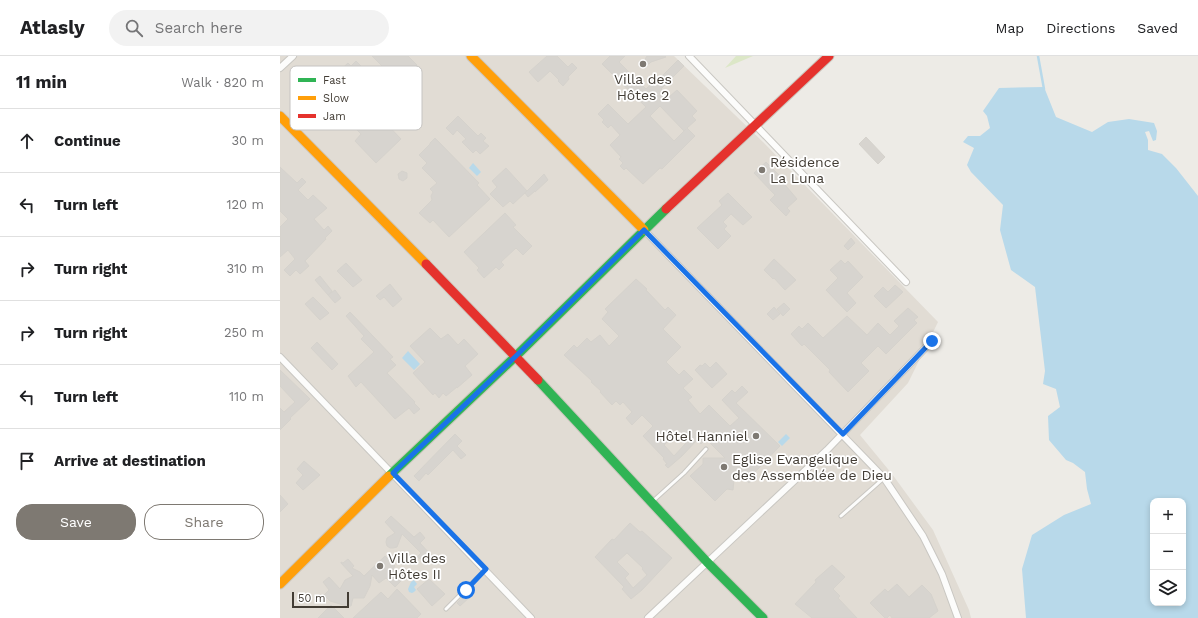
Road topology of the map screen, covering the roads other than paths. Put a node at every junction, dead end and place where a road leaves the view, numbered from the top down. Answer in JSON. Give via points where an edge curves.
{"nodes":[{"id":1,"x":293,"y":56,"type":"edge"},
{"id":2,"x":472,"y":56,"type":"edge"},
{"id":3,"x":689,"y":56,"type":"edge"},
{"id":4,"x":828,"y":56,"type":"edge"},
{"id":5,"x":280,"y":68,"type":"edge"},
{"id":6,"x":280,"y":116,"type":"edge"},
{"id":7,"x":756,"y":125,"type":"junction"},
{"id":8,"x":290,"y":126,"type":"edge"},
{"id":9,"x":294,"y":130,"type":"edge"},
{"id":10,"x":644,"y":230,"type":"junction"},
{"id":11,"x":906,"y":282,"type":"dead end"},
{"id":12,"x":932,"y":341,"type":"dead end"},
{"id":13,"x":516,"y":356,"type":"junction"},
{"id":14,"x":280,"y":357,"type":"edge"},
{"id":15,"x":843,"y":434,"type":"junction"},
{"id":16,"x":706,"y":449,"type":"dead end"},
{"id":17,"x":393,"y":473,"type":"junction"},
{"id":18,"x":884,"y":478,"type":"junction"},
{"id":19,"x":651,"y":502,"type":"junction"},
{"id":20,"x":841,"y":516,"type":"dead end"},
{"id":21,"x":707,"y":562,"type":"junction"},
{"id":22,"x":486,"y":569,"type":"junction"},
{"id":23,"x":280,"y":584,"type":"edge"},
{"id":24,"x":446,"y":609,"type":"dead end"},
{"id":25,"x":531,"y":618,"type":"edge"},
{"id":26,"x":648,"y":618,"type":"edge"},
{"id":27,"x":762,"y":618,"type":"edge"},
{"id":28,"x":958,"y":618,"type":"edge"}],
"edges":[{"from":1,"to":5,"type":"street"},
{"from":2,"to":10,"type":"street"},
{"from":3,"to":7,"type":"street"},
{"from":4,"to":7,"type":"street"},
{"from":6,"to":8,"type":"street"},
{"from":7,"to":10,"type":"street"},
{"from":7,"to":11,"type":"street"},
{"from":9,"to":13,"type":"street"},
{"from":10,"to":13,"type":"street"},
{"from":10,"to":15,"type":"street"},
{"from":12,"to":15,"type":"street"},
{"from":13,"to":17,"type":"street"},
{"from":13,"to":19,"type":"street"},
{"from":14,"to":17,"type":"street"},
{"from":15,"to":18,"type":"street"},
{"from":15,"to":21,"type":"street"},
{"from":16,"to":19,"type":"lane","via":[[684,473]]},
{"from":17,"to":22,"type":"street"},
{"from":17,"to":23,"type":"street"},
{"from":18,"to":20,"type":"lane"},
{"from":18,"to":28,"type":"street","via":[[923,536],[942,574]]},
{"from":19,"to":21,"type":"street"},
{"from":21,"to":26,"type":"street"},
{"from":21,"to":27,"type":"street"},
{"from":22,"to":24,"type":"lane"},
{"from":22,"to":25,"type":"street"}]}
